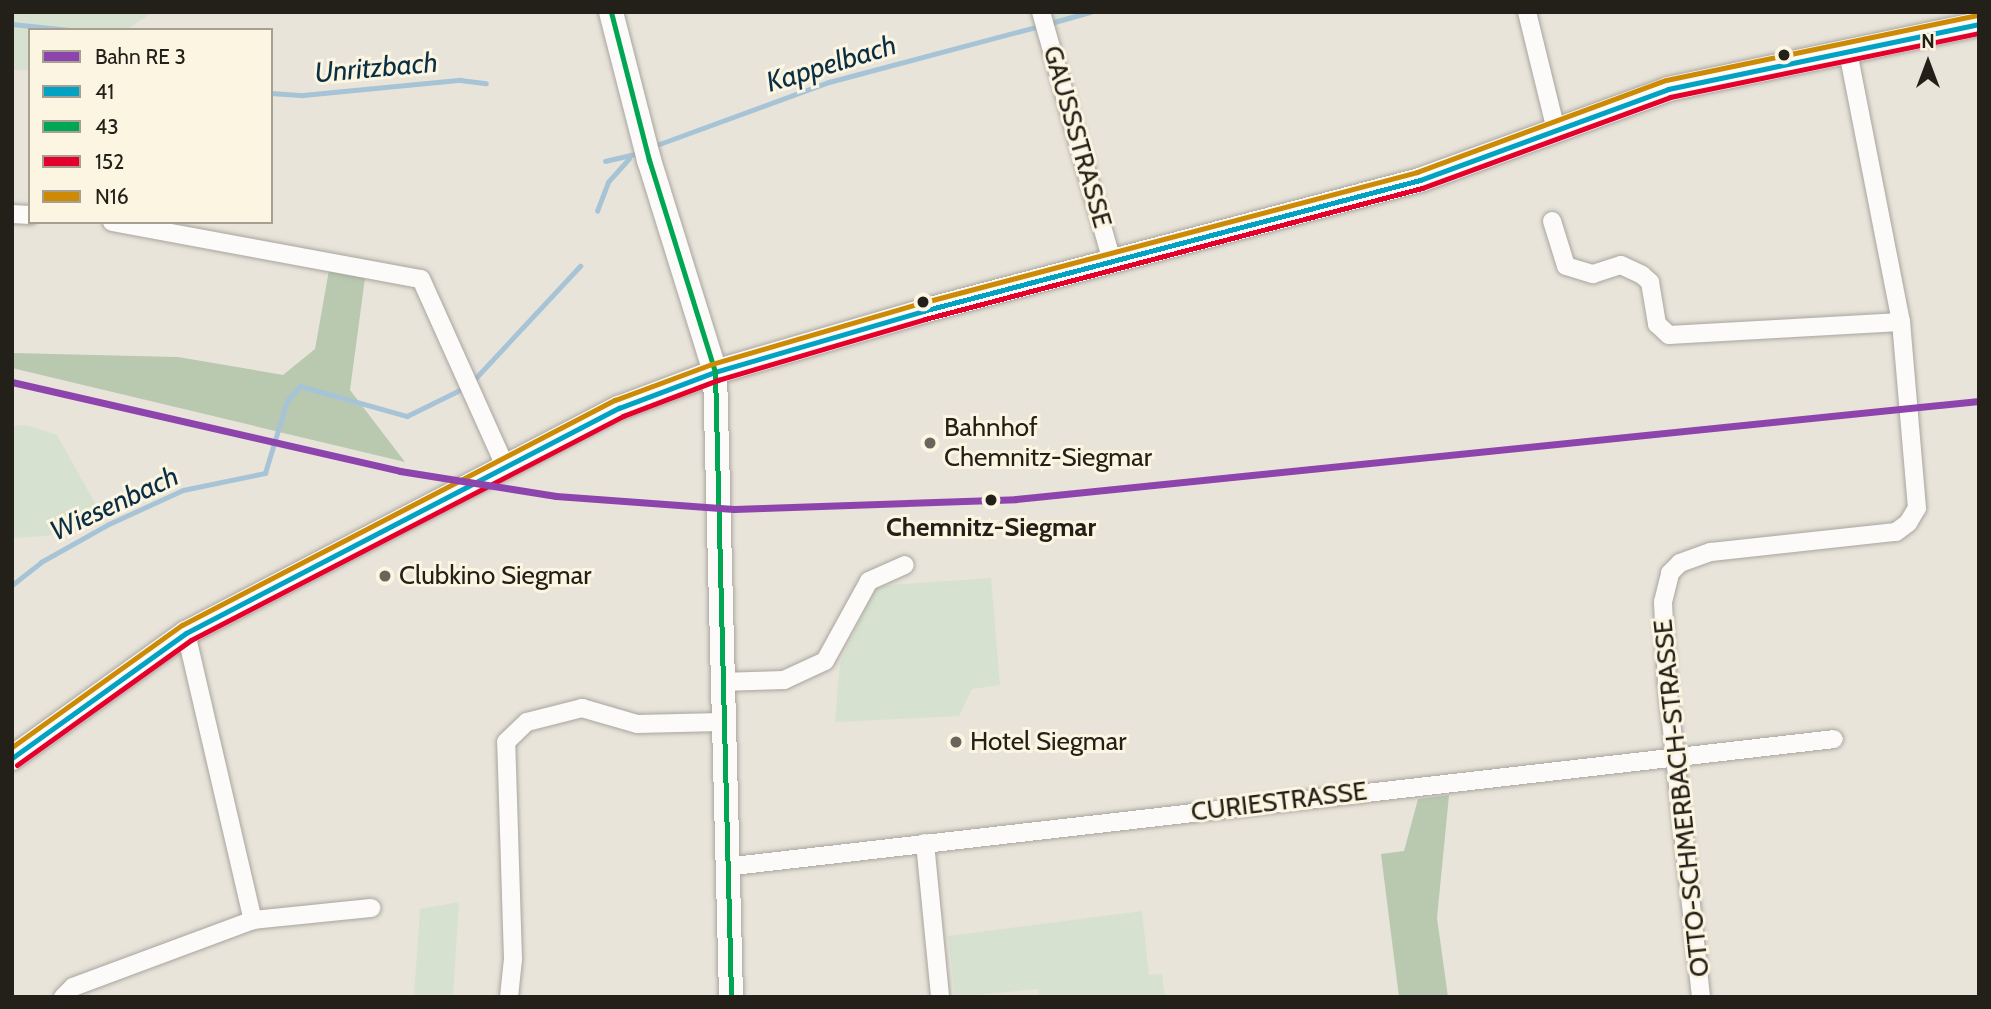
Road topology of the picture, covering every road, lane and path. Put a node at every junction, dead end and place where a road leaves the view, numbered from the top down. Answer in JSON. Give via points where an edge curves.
{"nodes":[{"id":1,"x":611,"y":12,"type":"edge"},
{"id":2,"x":1041,"y":12,"type":"edge"},
{"id":3,"x":1527,"y":12,"type":"edge"},
{"id":4,"x":1979,"y":24,"type":"edge"},
{"id":5,"x":1848,"y":51,"type":"junction"},
{"id":6,"x":1556,"y":130,"type":"junction"},
{"id":7,"x":1552,"y":221,"type":"dead end"},
{"id":8,"x":123,"y":224,"type":"edge"},
{"id":9,"x":1112,"y":261,"type":"junction"},
{"id":10,"x":1901,"y":322,"type":"junction"},
{"id":11,"x":715,"y":372,"type":"junction"},
{"id":12,"x":506,"y":468,"type":"junction"},
{"id":13,"x":905,"y":565,"type":"dead end"},
{"id":14,"x":186,"y":633,"type":"junction"},
{"id":15,"x":721,"y":682,"type":"junction"},
{"id":16,"x":722,"y":722,"type":"junction"},
{"id":17,"x":1834,"y":739,"type":"dead end"},
{"id":18,"x":1674,"y":754,"type":"junction"},
{"id":19,"x":12,"y":758,"type":"edge"},
{"id":20,"x":925,"y":842,"type":"junction"},
{"id":21,"x":725,"y":867,"type":"junction"},
{"id":22,"x":371,"y":908,"type":"dead end"},
{"id":23,"x":253,"y":920,"type":"junction"},
{"id":24,"x":63,"y":997,"type":"edge"},
{"id":25,"x":509,"y":997,"type":"edge"},
{"id":26,"x":731,"y":997,"type":"edge"},
{"id":27,"x":940,"y":997,"type":"edge"},
{"id":28,"x":1701,"y":997,"type":"edge"}],
"edges":[{"from":1,"to":11,"type":"main road","via":[[647,152]]},
{"from":2,"to":9,"type":"street","name":"GAUSSSTRASSE"},
{"from":3,"to":6,"type":"street"},
{"from":4,"to":5,"type":"main road"},
{"from":5,"to":6,"type":"main road","via":[[1668,89]]},
{"from":5,"to":10,"type":"street","name":"OTTO-SCHMERBACH-STRASSE"},
{"from":6,"to":9,"type":"main road","via":[[1420,180]]},
{"from":7,"to":10,"type":"street","via":[[1566,266],[1593,274],[1621,265],[1650,282],[1657,324],[1669,335]]},
{"from":8,"to":12,"type":"street","via":[[421,279]]},
{"from":9,"to":11,"type":"main road"},
{"from":10,"to":18,"type":"street","name":"OTTO-SCHMERBACH-STRASSE","via":[[1916,491],[1914,516],[1896,532],[1712,552],[1680,563],[1670,573],[1663,602]]},
{"from":11,"to":12,"type":"main road","via":[[619,408]]},
{"from":11,"to":15,"type":"main road"},
{"from":12,"to":14,"type":"main road"},
{"from":13,"to":15,"type":"street","via":[[869,581],[824,661],[784,680]]},
{"from":14,"to":19,"type":"main road"},
{"from":14,"to":23,"type":"street"},
{"from":15,"to":16,"type":"main road"},
{"from":16,"to":21,"type":"main road"},
{"from":16,"to":25,"type":"street","via":[[637,724],[582,708],[527,722],[506,743],[513,959]]},
{"from":17,"to":18,"type":"street","name":"CURIESTRASSE"},
{"from":18,"to":20,"type":"street","name":"CURIESTRASSE"},
{"from":18,"to":28,"type":"street","name":"OTTO-SCHMERBACH-STRASSE"},
{"from":20,"to":21,"type":"street","name":"CURIESTRASSE"},
{"from":20,"to":27,"type":"street"},
{"from":21,"to":26,"type":"main road"},
{"from":22,"to":23,"type":"street"},
{"from":23,"to":24,"type":"street","via":[[73,987]]}]}
